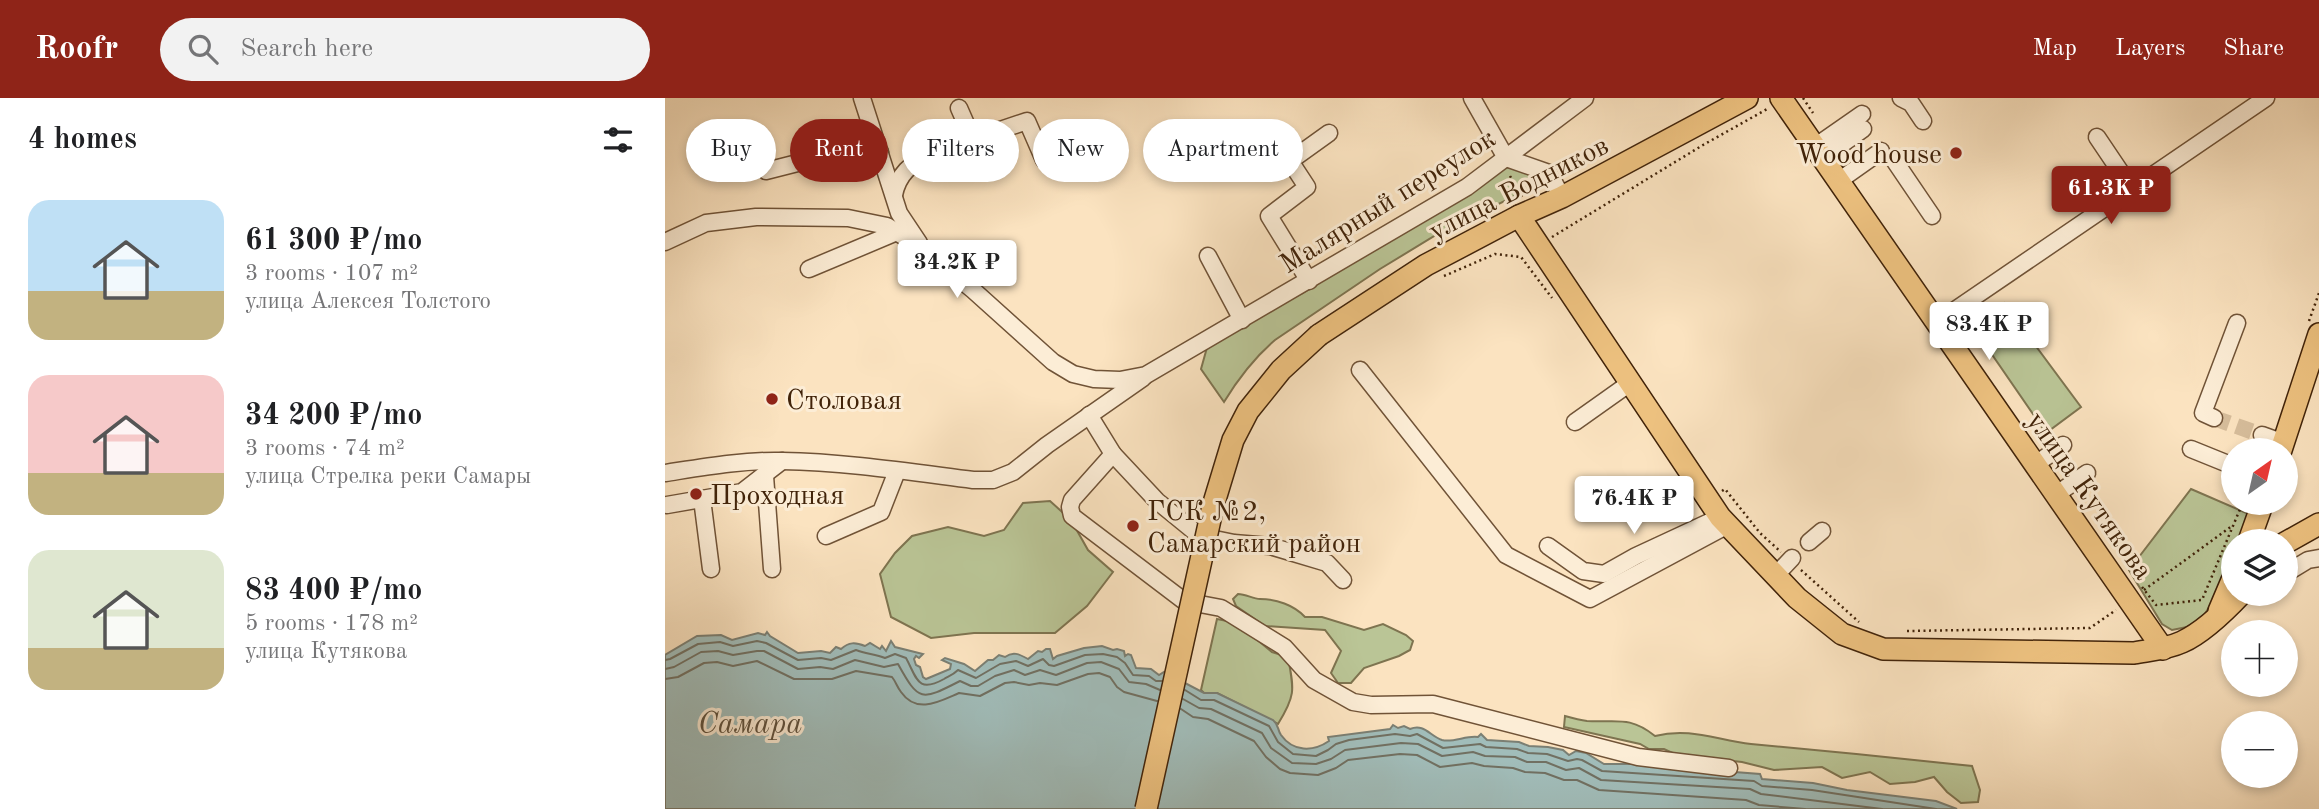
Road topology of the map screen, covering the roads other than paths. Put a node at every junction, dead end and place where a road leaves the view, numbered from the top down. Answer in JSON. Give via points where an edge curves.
{"nodes":[{"id":1,"x":862,"y":98,"type":"edge"},
{"id":2,"x":1472,"y":98,"type":"edge"},
{"id":3,"x":1585,"y":98,"type":"edge"},
{"id":4,"x":1747,"y":98,"type":"edge"},
{"id":5,"x":1901,"y":98,"type":"edge"},
{"id":6,"x":2266,"y":98,"type":"edge"},
{"id":7,"x":1775,"y":103,"type":"edge"},
{"id":8,"x":959,"y":108,"type":"dead end"},
{"id":9,"x":869,"y":119,"type":"edge"},
{"id":10,"x":964,"y":119,"type":"edge"},
{"id":11,"x":1923,"y":121,"type":"dead end"},
{"id":12,"x":1863,"y":122,"type":"dead end"},
{"id":13,"x":1019,"y":124,"type":"edge"},
{"id":14,"x":1329,"y":133,"type":"dead end"},
{"id":15,"x":1033,"y":135,"type":"edge"},
{"id":16,"x":2097,"y":137,"type":"dead end"},
{"id":17,"x":1823,"y":147,"type":"junction"},
{"id":18,"x":1506,"y":162,"type":"junction"},
{"id":19,"x":902,"y":174,"type":"edge"},
{"id":20,"x":888,"y":177,"type":"edge"},
{"id":21,"x":1840,"y":180,"type":"junction"},
{"id":22,"x":2132,"y":189,"type":"junction"},
{"id":23,"x":894,"y":195,"type":"junction"},
{"id":24,"x":1562,"y":197,"type":"junction"},
{"id":25,"x":1521,"y":207,"type":"junction"},
{"id":26,"x":1932,"y":216,"type":"dead end"},
{"id":27,"x":897,"y":232,"type":"junction"},
{"id":28,"x":665,"y":242,"type":"edge"},
{"id":29,"x":922,"y":248,"type":"junction"},
{"id":30,"x":1207,"y":256,"type":"dead end"},
{"id":31,"x":809,"y":269,"type":"dead end"},
{"id":32,"x":1309,"y":281,"type":"junction"},
{"id":33,"x":1242,"y":320,"type":"junction"},
{"id":34,"x":1936,"y":323,"type":"junction"},
{"id":35,"x":2237,"y":323,"type":"dead end"},
{"id":36,"x":2319,"y":334,"type":"edge"},
{"id":37,"x":1360,"y":370,"type":"dead end"},
{"id":38,"x":1146,"y":375,"type":"junction"},
{"id":39,"x":2319,"y":375,"type":"edge"},
{"id":40,"x":1630,"y":383,"type":"junction"},
{"id":41,"x":2293,"y":414,"type":"junction"},
{"id":42,"x":1090,"y":415,"type":"junction"},
{"id":43,"x":2214,"y":418,"type":"dead end"},
{"id":44,"x":1576,"y":422,"type":"dead end"},
{"id":45,"x":2262,"y":435,"type":"tunnel mouth"},
{"id":46,"x":2267,"y":438,"type":"edge"},
{"id":47,"x":2285,"y":438,"type":"edge"},
{"id":48,"x":2063,"y":445,"type":"dead end"},
{"id":49,"x":2191,"y":449,"type":"dead end"},
{"id":50,"x":1113,"y":454,"type":"junction"},
{"id":51,"x":782,"y":461,"type":"junction"},
{"id":52,"x":2221,"y":461,"type":"edge"},
{"id":53,"x":2036,"y":464,"type":"junction"},
{"id":54,"x":897,"y":471,"type":"junction"},
{"id":55,"x":665,"y":473,"type":"edge"},
{"id":56,"x":2087,"y":473,"type":"dead end"},
{"id":57,"x":765,"y":476,"type":"junction"},
{"id":58,"x":2057,"y":494,"type":"junction"},
{"id":59,"x":702,"y":499,"type":"junction"},
{"id":60,"x":667,"y":505,"type":"dead end"},
{"id":61,"x":1719,"y":514,"type":"junction"},
{"id":62,"x":2319,"y":524,"type":"edge"},
{"id":63,"x":826,"y":536,"type":"dead end"},
{"id":64,"x":2298,"y":536,"type":"edge"},
{"id":65,"x":1548,"y":546,"type":"dead end"},
{"id":66,"x":2319,"y":558,"type":"edge"},
{"id":67,"x":2298,"y":566,"type":"edge"},
{"id":68,"x":711,"y":569,"type":"dead end"},
{"id":69,"x":772,"y":569,"type":"dead end"},
{"id":70,"x":1343,"y":580,"type":"dead end"},
{"id":71,"x":2226,"y":606,"type":"edge"},
{"id":72,"x":2163,"y":649,"type":"junction"},
{"id":73,"x":1730,"y":768,"type":"dead end"},
{"id":74,"x":1146,"y":809,"type":"edge"}],
"edges":[{"from":1,"to":9,"type":"street"},
{"from":2,"to":18,"type":"street"},
{"from":3,"to":18,"type":"street","name":"Малярный переулок"},
{"from":4,"to":24,"type":"main road","name":"улица Водников"},
{"from":5,"to":11,"type":"street","via":[[1911,103]]},
{"from":6,"to":22,"type":"street"},
{"from":7,"to":17,"type":"main road","name":"улица Кутякова"},
{"from":8,"to":10,"type":"street"},
{"from":12,"to":17,"type":"street"},
{"from":13,"to":15,"type":"street","via":[[1027,121]]},
{"from":14,"to":32,"type":"street","via":[[1290,161],[1307,187],[1269,216]]},
{"from":16,"to":22,"type":"street"},
{"from":17,"to":21,"type":"main road","name":"улица Кутякова"},
{"from":18,"to":24,"type":"street","via":[[1549,173]]},
{"from":18,"to":32,"type":"street","name":"Малярный переулок"},
{"from":19,"to":23,"type":"street"},
{"from":20,"to":23,"type":"street"},
{"from":21,"to":26,"type":"street","via":[[1887,156]]},
{"from":21,"to":34,"type":"main road","name":"улица Кутякова"},
{"from":22,"to":34,"type":"street"},
{"from":23,"to":29,"type":"street","via":[[899,213]]},
{"from":24,"to":25,"type":"main road","name":"улица Водников"},
{"from":25,"to":40,"type":"main road"},
{"from":25,"to":74,"type":"main road","name":"улица Водников","bridge":true,"via":[[1319,335],[1281,370],[1248,411],[1233,440],[1213,506]]},
{"from":27,"to":28,"type":"street","via":[[848,218],[756,217],[706,223]]},
{"from":27,"to":29,"type":"street"},
{"from":27,"to":31,"type":"street"},
{"from":29,"to":38,"type":"street","via":[[1053,362],[1073,374],[1120,380]]},
{"from":30,"to":33,"type":"street"},
{"from":32,"to":33,"type":"street","name":"Малярный переулок"},
{"from":33,"to":38,"type":"street","name":"Малярный переулок"},
{"from":34,"to":53,"type":"main road","name":"улица Кутякова"},
{"from":35,"to":43,"type":"street","via":[[2203,414]]},
{"from":36,"to":41,"type":"main road"},
{"from":37,"to":61,"type":"street","via":[[1506,555],[1590,599]]},
{"from":38,"to":42,"type":"street","name":"Малярный переулок"},
{"from":39,"to":41,"type":"main road"},
{"from":40,"to":44,"type":"street"},
{"from":40,"to":61,"type":"main road"},
{"from":41,"to":47,"type":"main road"},
{"from":42,"to":50,"type":"street"},
{"from":42,"to":54,"type":"street","name":"Малярный переулок","via":[[1013,472],[993,480]]},
{"from":45,"to":46,"type":"street"},
{"from":48,"to":53,"type":"street"},
{"from":49,"to":52,"type":"street"},
{"from":50,"to":70,"type":"street","via":[[1157,501],[1200,536],[1270,546],[1327,563]]},
{"from":50,"to":73,"type":"street","via":[[1072,500],[1072,516],[1184,601],[1221,608],[1284,647],[1314,680],[1353,702],[1433,704],[1639,757]]},
{"from":51,"to":54,"type":"street","name":"Малярный переулок"},
{"from":51,"to":55,"type":"street","name":"Малярный переулок"},
{"from":51,"to":57,"type":"street"},
{"from":53,"to":58,"type":"main road","name":"улица Кутякова"},
{"from":54,"to":63,"type":"street","via":[[881,512]]},
{"from":56,"to":58,"type":"street"},
{"from":57,"to":59,"type":"street","via":[[742,492]]},
{"from":57,"to":69,"type":"street"},
{"from":58,"to":72,"type":"main road","name":"улица Кутякова","via":[[2137,595]]},
{"from":59,"to":60,"type":"street"},
{"from":59,"to":68,"type":"street"},
{"from":61,"to":65,"type":"street","via":[[1604,574],[1583,570]]},
{"from":61,"to":72,"type":"main road","via":[[1786,565],[1797,598],[1842,634],[1883,649],[2134,653]]},
{"from":62,"to":64,"type":"main road"},
{"from":66,"to":67,"type":"street"},
{"from":71,"to":72,"type":"main road","via":[[2185,641]]}]}
